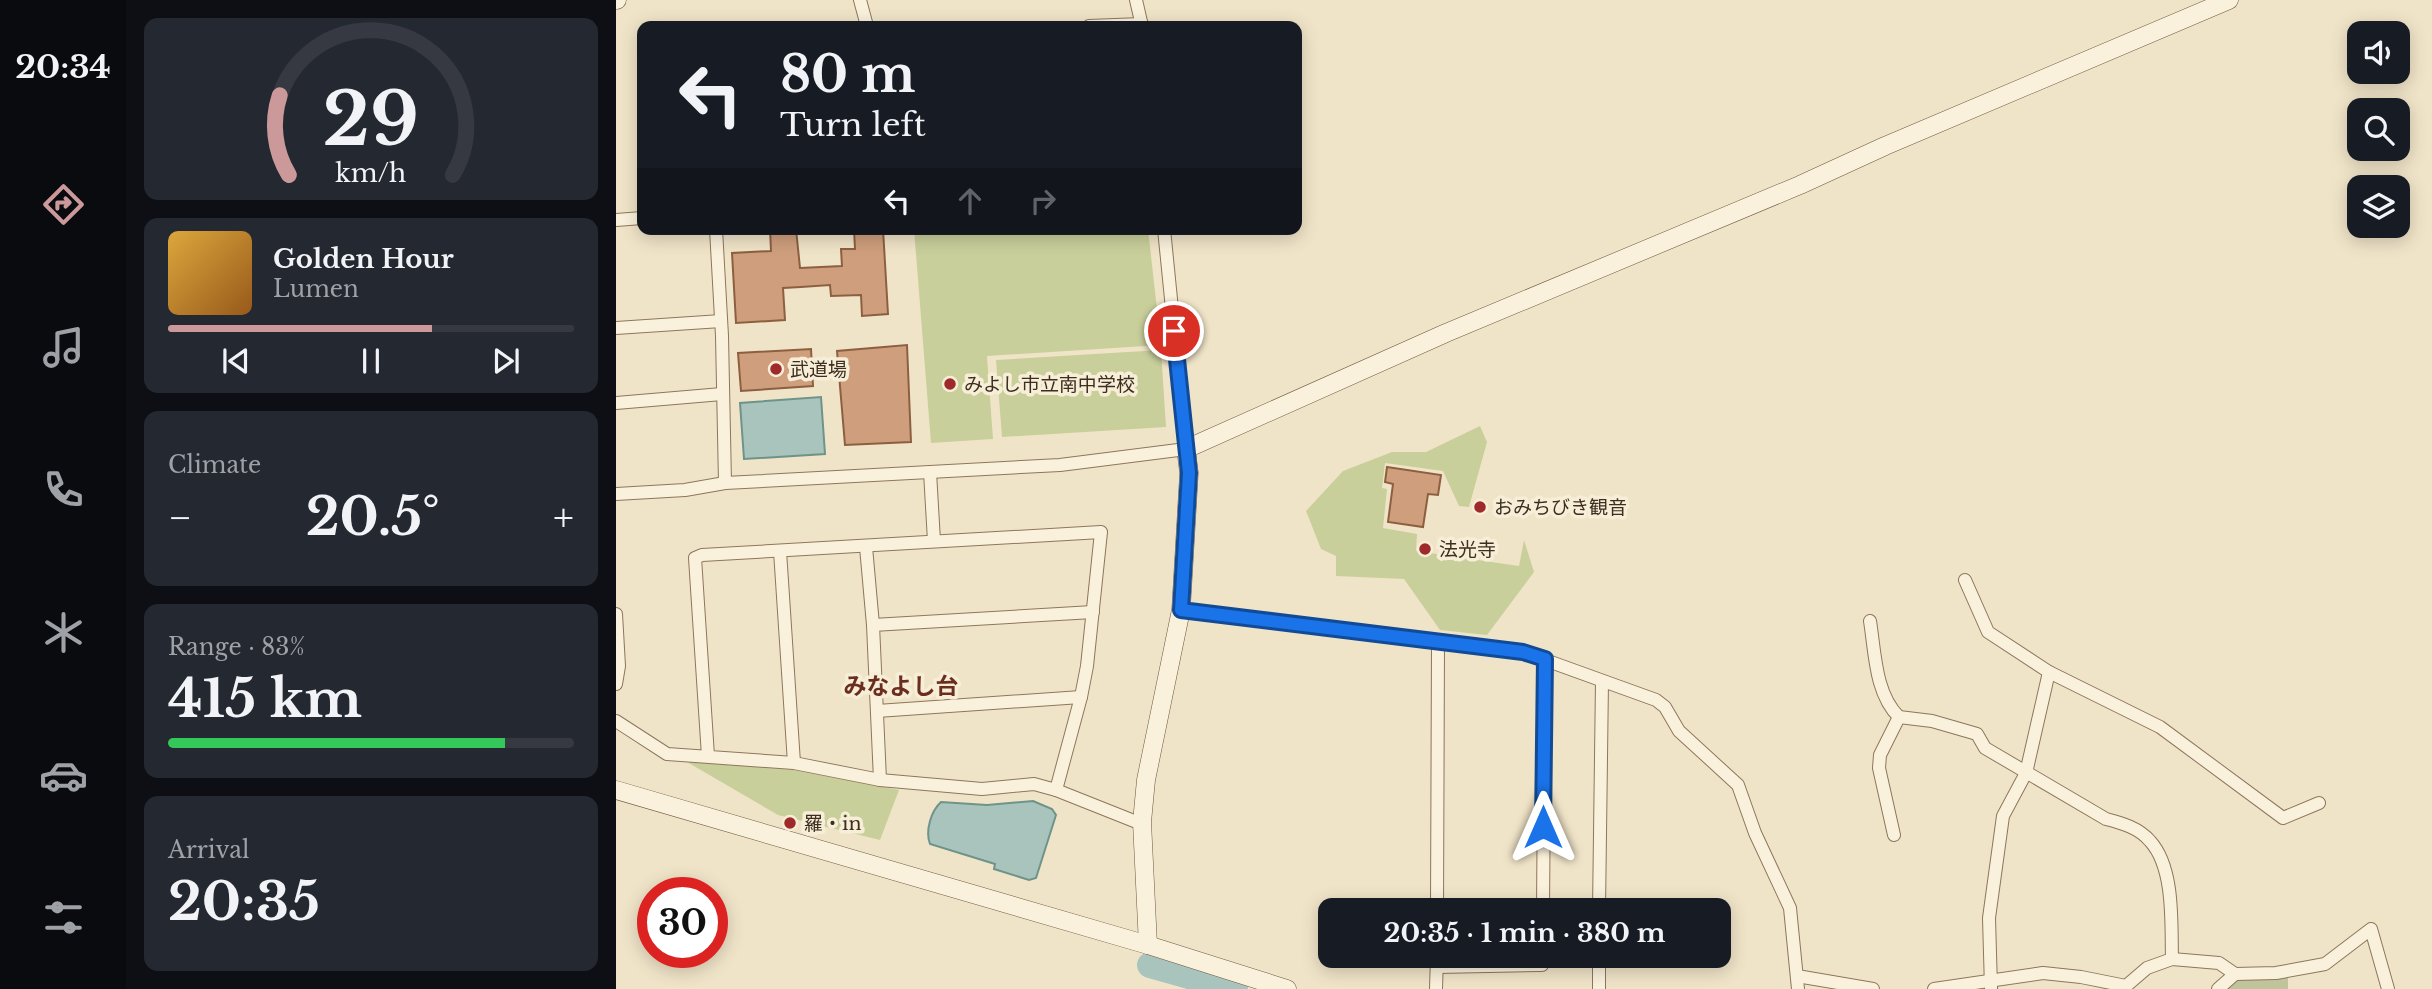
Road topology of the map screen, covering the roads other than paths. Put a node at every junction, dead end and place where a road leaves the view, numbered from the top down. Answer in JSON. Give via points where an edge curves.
{"nodes":[{"id":1,"x":860,"y":0,"type":"edge"},
{"id":2,"x":1136,"y":0,"type":"edge"},
{"id":3,"x":2229,"y":0,"type":"edge"},
{"id":4,"x":866,"y":21,"type":"edge"},
{"id":5,"x":1141,"y":21,"type":"edge"},
{"id":6,"x":637,"y":218,"type":"edge"},
{"id":7,"x":616,"y":220,"type":"edge"},
{"id":8,"x":716,"y":235,"type":"edge"},
{"id":9,"x":1165,"y":235,"type":"edge"},
{"id":10,"x":721,"y":321,"type":"junction"},
{"id":11,"x":616,"y":328,"type":"edge"},
{"id":12,"x":722,"y":394,"type":"junction"},
{"id":13,"x":616,"y":403,"type":"edge"},
{"id":14,"x":1186,"y":449,"type":"junction"},
{"id":15,"x":930,"y":472,"type":"junction"},
{"id":16,"x":725,"y":483,"type":"junction"},
{"id":17,"x":616,"y":494,"type":"edge"},
{"id":18,"x":934,"y":541,"type":"junction"},
{"id":19,"x":866,"y":547,"type":"junction"},
{"id":20,"x":780,"y":551,"type":"junction"},
{"id":21,"x":1965,"y":580,"type":"dead end"},
{"id":22,"x":1181,"y":610,"type":"junction"},
{"id":23,"x":1093,"y":612,"type":"junction"},
{"id":24,"x":616,"y":614,"type":"edge"},
{"id":25,"x":1870,"y":621,"type":"dead end"},
{"id":26,"x":873,"y":625,"type":"junction"},
{"id":27,"x":1438,"y":643,"type":"junction"},
{"id":28,"x":1545,"y":659,"type":"junction"},
{"id":29,"x":2049,"y":672,"type":"junction"},
{"id":30,"x":1602,"y":681,"type":"junction"},
{"id":31,"x":616,"y":684,"type":"edge"},
{"id":32,"x":1082,"y":697,"type":"junction"},
{"id":33,"x":877,"y":711,"type":"junction"},
{"id":34,"x":1899,"y":717,"type":"junction"},
{"id":35,"x":616,"y":721,"type":"edge"},
{"id":36,"x":708,"y":757,"type":"junction"},
{"id":37,"x":794,"y":762,"type":"junction"},
{"id":38,"x":2026,"y":773,"type":"junction"},
{"id":39,"x":880,"y":780,"type":"junction"},
{"id":40,"x":616,"y":790,"type":"edge"},
{"id":41,"x":1056,"y":790,"type":"junction"},
{"id":42,"x":2319,"y":803,"type":"dead end"},
{"id":43,"x":1142,"y":822,"type":"junction"},
{"id":44,"x":1894,"y":835,"type":"dead end"},
{"id":45,"x":1437,"y":898,"type":"edge"},
{"id":46,"x":1543,"y":898,"type":"edge"},
{"id":47,"x":1600,"y":898,"type":"edge"},
{"id":48,"x":1148,"y":946,"type":"junction"},
{"id":49,"x":2172,"y":959,"type":"junction"},
{"id":50,"x":1437,"y":968,"type":"edge"},
{"id":51,"x":1599,"y":968,"type":"edge"},
{"id":52,"x":2235,"y":974,"type":"junction"},
{"id":53,"x":1798,"y":982,"type":"edge"},
{"id":54,"x":1991,"y":985,"type":"edge"},
{"id":55,"x":1287,"y":989,"type":"edge"},
{"id":56,"x":1436,"y":989,"type":"edge"},
{"id":57,"x":1599,"y":989,"type":"edge"},
{"id":58,"x":1873,"y":989,"type":"edge"},
{"id":59,"x":1934,"y":989,"type":"edge"},
{"id":60,"x":2218,"y":989,"type":"edge"},
{"id":61,"x":2389,"y":989,"type":"edge"}],
"edges":[{"from":1,"to":4,"type":"street"},
{"from":2,"to":5,"type":"street"},
{"from":3,"to":14,"type":"street"},
{"from":6,"to":7,"type":"street"},
{"from":8,"to":10,"type":"street"},
{"from":9,"to":14,"type":"street"},
{"from":10,"to":11,"type":"street"},
{"from":10,"to":12,"type":"street"},
{"from":12,"to":13,"type":"street"},
{"from":12,"to":16,"type":"street"},
{"from":14,"to":15,"type":"street","via":[[1060,466]]},
{"from":14,"to":22,"type":"street","via":[[1189,473]]},
{"from":15,"to":16,"type":"street"},
{"from":15,"to":18,"type":"street"},
{"from":16,"to":17,"type":"street"},
{"from":18,"to":19,"type":"street"},
{"from":18,"to":23,"type":"street","via":[[1101,532]]},
{"from":19,"to":20,"type":"street"},
{"from":19,"to":26,"type":"street"},
{"from":20,"to":36,"type":"street","via":[[695,558]]},
{"from":20,"to":37,"type":"street"},
{"from":21,"to":29,"type":"street","via":[[1988,632]]},
{"from":22,"to":27,"type":"street"},
{"from":22,"to":43,"type":"street","via":[[1146,780]]},
{"from":23,"to":26,"type":"street"},
{"from":23,"to":32,"type":"street"},
{"from":24,"to":31,"type":"street"},
{"from":25,"to":34,"type":"street","via":[[1880,683],[1889,708]]},
{"from":26,"to":33,"type":"street"},
{"from":27,"to":28,"type":"street","via":[[1523,652]]},
{"from":27,"to":45,"type":"street"},
{"from":28,"to":30,"type":"street"},
{"from":28,"to":46,"type":"street"},
{"from":29,"to":38,"type":"street"},
{"from":29,"to":42,"type":"street","via":[[2160,727],[2283,818]]},
{"from":30,"to":47,"type":"street"},
{"from":30,"to":53,"type":"street","via":[[1665,706],[1679,731],[1738,785],[1790,908]]},
{"from":32,"to":33,"type":"street"},
{"from":32,"to":41,"type":"street"},
{"from":33,"to":39,"type":"street"},
{"from":34,"to":38,"type":"street","via":[[1977,734],[1985,748]]},
{"from":34,"to":44,"type":"street","via":[[1880,755]]},
{"from":35,"to":36,"type":"street","via":[[667,754]]},
{"from":36,"to":37,"type":"street"},
{"from":37,"to":39,"type":"street"},
{"from":38,"to":49,"type":"street","via":[[2152,842],[2167,878],[2173,917]]},
{"from":38,"to":54,"type":"street","via":[[2003,816],[1989,918]]},
{"from":39,"to":41,"type":"street","via":[[982,789],[1034,784]]},
{"from":40,"to":48,"type":"street"},
{"from":41,"to":43,"type":"street"},
{"from":43,"to":48,"type":"street"},
{"from":48,"to":55,"type":"street"},
{"from":49,"to":52,"type":"street","via":[[2219,963]]},
{"from":49,"to":54,"type":"street","via":[[2147,968],[2126,986],[2043,973]]},
{"from":50,"to":56,"type":"street"},
{"from":51,"to":57,"type":"street"},
{"from":52,"to":60,"type":"street"},
{"from":52,"to":61,"type":"street","via":[[2276,973],[2325,964],[2371,929]]},
{"from":53,"to":58,"type":"street"},
{"from":54,"to":59,"type":"street"}]}
